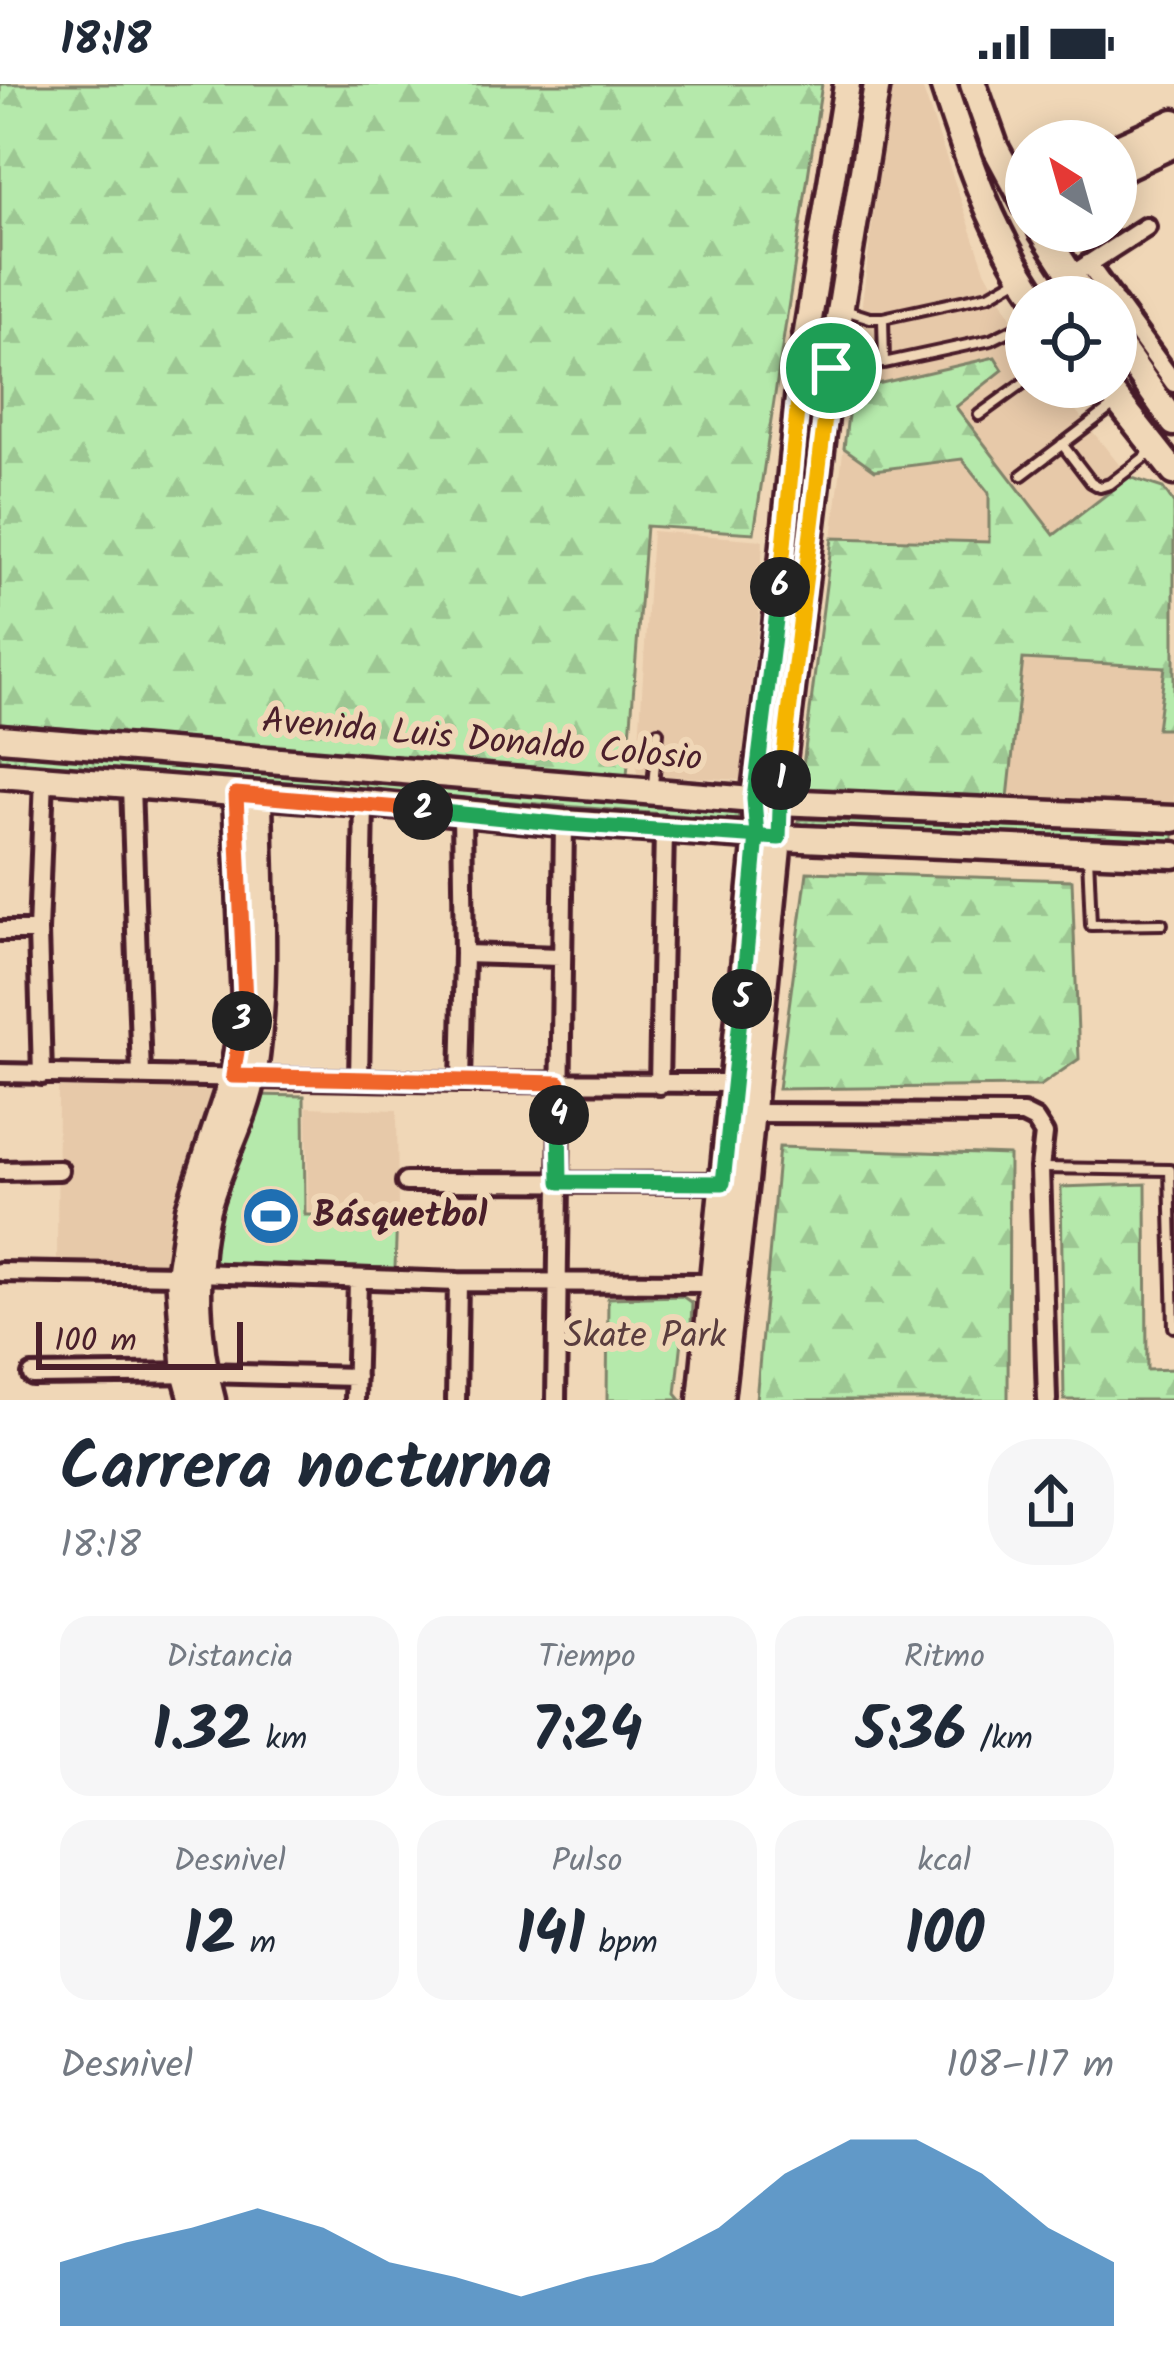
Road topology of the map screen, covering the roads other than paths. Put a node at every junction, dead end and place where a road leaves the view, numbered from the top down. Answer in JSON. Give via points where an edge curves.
{"nodes":[{"id":1,"x":847,"y":84,"type":"edge"},
{"id":2,"x":877,"y":84,"type":"edge"},
{"id":3,"x":943,"y":84,"type":"edge"},
{"id":4,"x":973,"y":84,"type":"edge"},
{"id":5,"x":1174,"y":122,"type":"edge"},
{"id":6,"x":1137,"y":139,"type":"edge"},
{"id":7,"x":1174,"y":144,"type":"edge"},
{"id":8,"x":1137,"y":161,"type":"edge"},
{"id":9,"x":1005,"y":164,"type":"edge"},
{"id":10,"x":1005,"y":210,"type":"edge"},
{"id":11,"x":992,"y":217,"type":"junction"},
{"id":12,"x":1146,"y":227,"type":"dead end"},
{"id":13,"x":1059,"y":252,"type":"edge"},
{"id":14,"x":1022,"y":275,"type":"joint"},
{"id":15,"x":1079,"y":276,"type":"edge"},
{"id":16,"x":1085,"y":276,"type":"edge"},
{"id":17,"x":842,"y":308,"type":"junction"},
{"id":18,"x":883,"y":318,"type":"junction"},
{"id":19,"x":1137,"y":332,"type":"edge"},
{"id":20,"x":1005,"y":333,"type":"edge"},
{"id":21,"x":884,"y":363,"type":"junction"},
{"id":22,"x":831,"y":368,"type":"junction"},
{"id":23,"x":801,"y":369,"type":"junction"},
{"id":24,"x":1137,"y":370,"type":"edge"},
{"id":25,"x":1174,"y":383,"type":"edge"},
{"id":26,"x":1005,"y":397,"type":"edge"},
{"id":27,"x":1099,"y":408,"type":"edge"},
{"id":28,"x":1124,"y":408,"type":"edge"},
{"id":29,"x":980,"y":415,"type":"dead end"},
{"id":30,"x":1174,"y":422,"type":"edge"},
{"id":31,"x":1062,"y":444,"type":"junction"},
{"id":32,"x":1156,"y":448,"type":"junction"},
{"id":33,"x":1174,"y":472,"type":"edge"},
{"id":34,"x":1022,"y":475,"type":"dead end"},
{"id":35,"x":658,"y":732,"type":"dead end"},
{"id":36,"x":0,"y":738,"type":"edge"},
{"id":37,"x":0,"y":775,"type":"edge"},
{"id":38,"x":44,"y":778,"type":"junction"},
{"id":39,"x":131,"y":786,"type":"junction"},
{"id":40,"x":652,"y":793,"type":"junction"},
{"id":41,"x":247,"y":795,"type":"junction"},
{"id":42,"x":766,"y":801,"type":"junction"},
{"id":43,"x":364,"y":803,"type":"junction"},
{"id":44,"x":462,"y":814,"type":"junction"},
{"id":45,"x":1174,"y":819,"type":"edge"},
{"id":46,"x":564,"y":824,"type":"junction"},
{"id":47,"x":664,"y":830,"type":"junction"},
{"id":48,"x":768,"y":837,"type":"junction"},
{"id":49,"x":1088,"y":854,"type":"junction"},
{"id":50,"x":1174,"y":855,"type":"edge"},
{"id":51,"x":1162,"y":924,"type":"dead end"},
{"id":52,"x":38,"y":931,"type":"junction"},
{"id":53,"x":0,"y":932,"type":"edge"},
{"id":54,"x":464,"y":954,"type":"junction"},
{"id":55,"x":561,"y":957,"type":"junction"},
{"id":56,"x":0,"y":1073,"type":"edge"},
{"id":57,"x":42,"y":1075,"type":"junction"},
{"id":58,"x":141,"y":1075,"type":"junction"},
{"id":59,"x":243,"y":1076,"type":"junction"},
{"id":60,"x":359,"y":1080,"type":"junction"},
{"id":61,"x":460,"y":1082,"type":"junction"},
{"id":62,"x":559,"y":1083,"type":"junction"},
{"id":63,"x":734,"y":1083,"type":"junction"},
{"id":64,"x":659,"y":1084,"type":"junction"},
{"id":65,"x":751,"y":1113,"type":"junction"},
{"id":66,"x":1040,"y":1168,"type":"junction"},
{"id":67,"x":59,"y":1170,"type":"dead end"},
{"id":68,"x":1172,"y":1170,"type":"edge"},
{"id":69,"x":0,"y":1171,"type":"edge"},
{"id":70,"x":406,"y":1182,"type":"dead end"},
{"id":71,"x":560,"y":1182,"type":"junction"},
{"id":72,"x":723,"y":1183,"type":"junction"},
{"id":73,"x":0,"y":1272,"type":"edge"},
{"id":74,"x":189,"y":1274,"type":"junction"},
{"id":75,"x":358,"y":1280,"type":"junction"},
{"id":76,"x":558,"y":1281,"type":"junction"},
{"id":77,"x":458,"y":1282,"type":"junction"},
{"id":78,"x":713,"y":1283,"type":"junction"},
{"id":79,"x":1174,"y":1313,"type":"edge"},
{"id":80,"x":1174,"y":1328,"type":"edge"},
{"id":81,"x":195,"y":1374,"type":"junction"},
{"id":82,"x":32,"y":1375,"type":"dead end"},
{"id":83,"x":356,"y":1377,"type":"junction"},
{"id":84,"x":193,"y":1400,"type":"edge"},
{"id":85,"x":212,"y":1400,"type":"edge"},
{"id":86,"x":355,"y":1400,"type":"edge"},
{"id":87,"x":456,"y":1400,"type":"edge"},
{"id":88,"x":556,"y":1400,"type":"edge"},
{"id":89,"x":701,"y":1400,"type":"edge"},
{"id":90,"x":720,"y":1400,"type":"edge"},
{"id":91,"x":1047,"y":1400,"type":"edge"}],
"edges":[{"from":1,"to":23,"type":"main road"},
{"from":2,"to":17,"type":"main road"},
{"from":3,"to":11,"type":"main road"},
{"from":4,"to":9,"type":"main road"},
{"from":5,"to":6,"type":"main road"},
{"from":7,"to":8,"type":"main road"},
{"from":10,"to":11,"type":"main road"},
{"from":11,"to":14,"type":"main road"},
{"from":12,"to":16,"type":"street"},
{"from":13,"to":15,"type":"main road"},
{"from":14,"to":18,"type":"lane","via":[[988,295]]},
{"from":17,"to":18,"type":"lane"},
{"from":17,"to":22,"type":"main road"},
{"from":18,"to":21,"type":"lane"},
{"from":19,"to":25,"type":"street"},
{"from":20,"to":21,"type":"lane"},
{"from":21,"to":22,"type":"lane"},
{"from":22,"to":23,"type":"lane"},
{"from":22,"to":42,"type":"main road"},
{"from":23,"to":42,"type":"main road"},
{"from":24,"to":30,"type":"main road"},
{"from":26,"to":29,"type":"lane"},
{"from":27,"to":31,"type":"lane"},
{"from":28,"to":32,"type":"main road"},
{"from":31,"to":32,"type":"lane","via":[[1100,487]]},
{"from":31,"to":34,"type":"lane"},
{"from":32,"to":33,"type":"main road"},
{"from":35,"to":40,"type":"lane"},
{"from":36,"to":40,"type":"main road","name":"Avenida Luis Donaldo Colosio"},
{"from":37,"to":38,"type":"main road","name":"Avenida Luis Donaldo Colosio"},
{"from":38,"to":39,"type":"main road","name":"Avenida Luis Donaldo Colosio"},
{"from":38,"to":52,"type":"street"},
{"from":39,"to":41,"type":"main road","name":"Avenida Luis Donaldo Colosio"},
{"from":39,"to":58,"type":"street"},
{"from":40,"to":42,"type":"main road","name":"Avenida Luis Donaldo Colosio"},
{"from":41,"to":43,"type":"main road","name":"Avenida Luis Donaldo Colosio"},
{"from":41,"to":59,"type":"main road"},
{"from":42,"to":45,"type":"main road","name":"Avenida Luis Donaldo Colosio"},
{"from":42,"to":48,"type":"main road"},
{"from":43,"to":44,"type":"main road","name":"Avenida Luis Donaldo Colosio"},
{"from":43,"to":60,"type":"street"},
{"from":44,"to":46,"type":"main road","name":"Avenida Luis Donaldo Colosio"},
{"from":44,"to":54,"type":"street"},
{"from":46,"to":47,"type":"main road","name":"Avenida Luis Donaldo Colosio"},
{"from":46,"to":55,"type":"street"},
{"from":47,"to":48,"type":"main road","name":"Avenida Luis Donaldo Colosio"},
{"from":47,"to":64,"type":"street"},
{"from":48,"to":49,"type":"main road","name":"Avenida Luis Donaldo Colosio"},
{"from":48,"to":63,"type":"main road"},
{"from":48,"to":65,"type":"main road"},
{"from":49,"to":50,"type":"main road","name":"Avenida Luis Donaldo Colosio"},
{"from":49,"to":51,"type":"lane","via":[[1091,925]]},
{"from":52,"to":53,"type":"street"},
{"from":52,"to":57,"type":"street"},
{"from":54,"to":55,"type":"street"},
{"from":54,"to":61,"type":"street"},
{"from":55,"to":62,"type":"street"},
{"from":56,"to":57,"type":"street"},
{"from":57,"to":58,"type":"street"},
{"from":58,"to":59,"type":"street"},
{"from":59,"to":60,"type":"street"},
{"from":59,"to":74,"type":"main road"},
{"from":60,"to":61,"type":"street"},
{"from":61,"to":62,"type":"street"},
{"from":62,"to":64,"type":"street"},
{"from":62,"to":71,"type":"street"},
{"from":63,"to":64,"type":"street"},
{"from":63,"to":72,"type":"main road"},
{"from":65,"to":66,"type":"street","via":[[1023,1114],[1044,1133]]},
{"from":65,"to":90,"type":"main road"},
{"from":66,"to":68,"type":"lane"},
{"from":66,"to":91,"type":"street"},
{"from":67,"to":69,"type":"street"},
{"from":68,"to":79,"type":"lane"},
{"from":70,"to":71,"type":"street"},
{"from":71,"to":72,"type":"street"},
{"from":71,"to":76,"type":"street"},
{"from":72,"to":78,"type":"main road"},
{"from":73,"to":74,"type":"street"},
{"from":74,"to":75,"type":"street"},
{"from":74,"to":81,"type":"main road"},
{"from":75,"to":77,"type":"street"},
{"from":75,"to":83,"type":"street"},
{"from":76,"to":77,"type":"street"},
{"from":76,"to":78,"type":"street"},
{"from":76,"to":88,"type":"street"},
{"from":77,"to":87,"type":"street"},
{"from":78,"to":89,"type":"main road"},
{"from":79,"to":80,"type":"lane"},
{"from":81,"to":82,"type":"street"},
{"from":81,"to":83,"type":"street"},
{"from":81,"to":84,"type":"main road"},
{"from":81,"to":85,"type":"main road"},
{"from":83,"to":86,"type":"street"}]}
